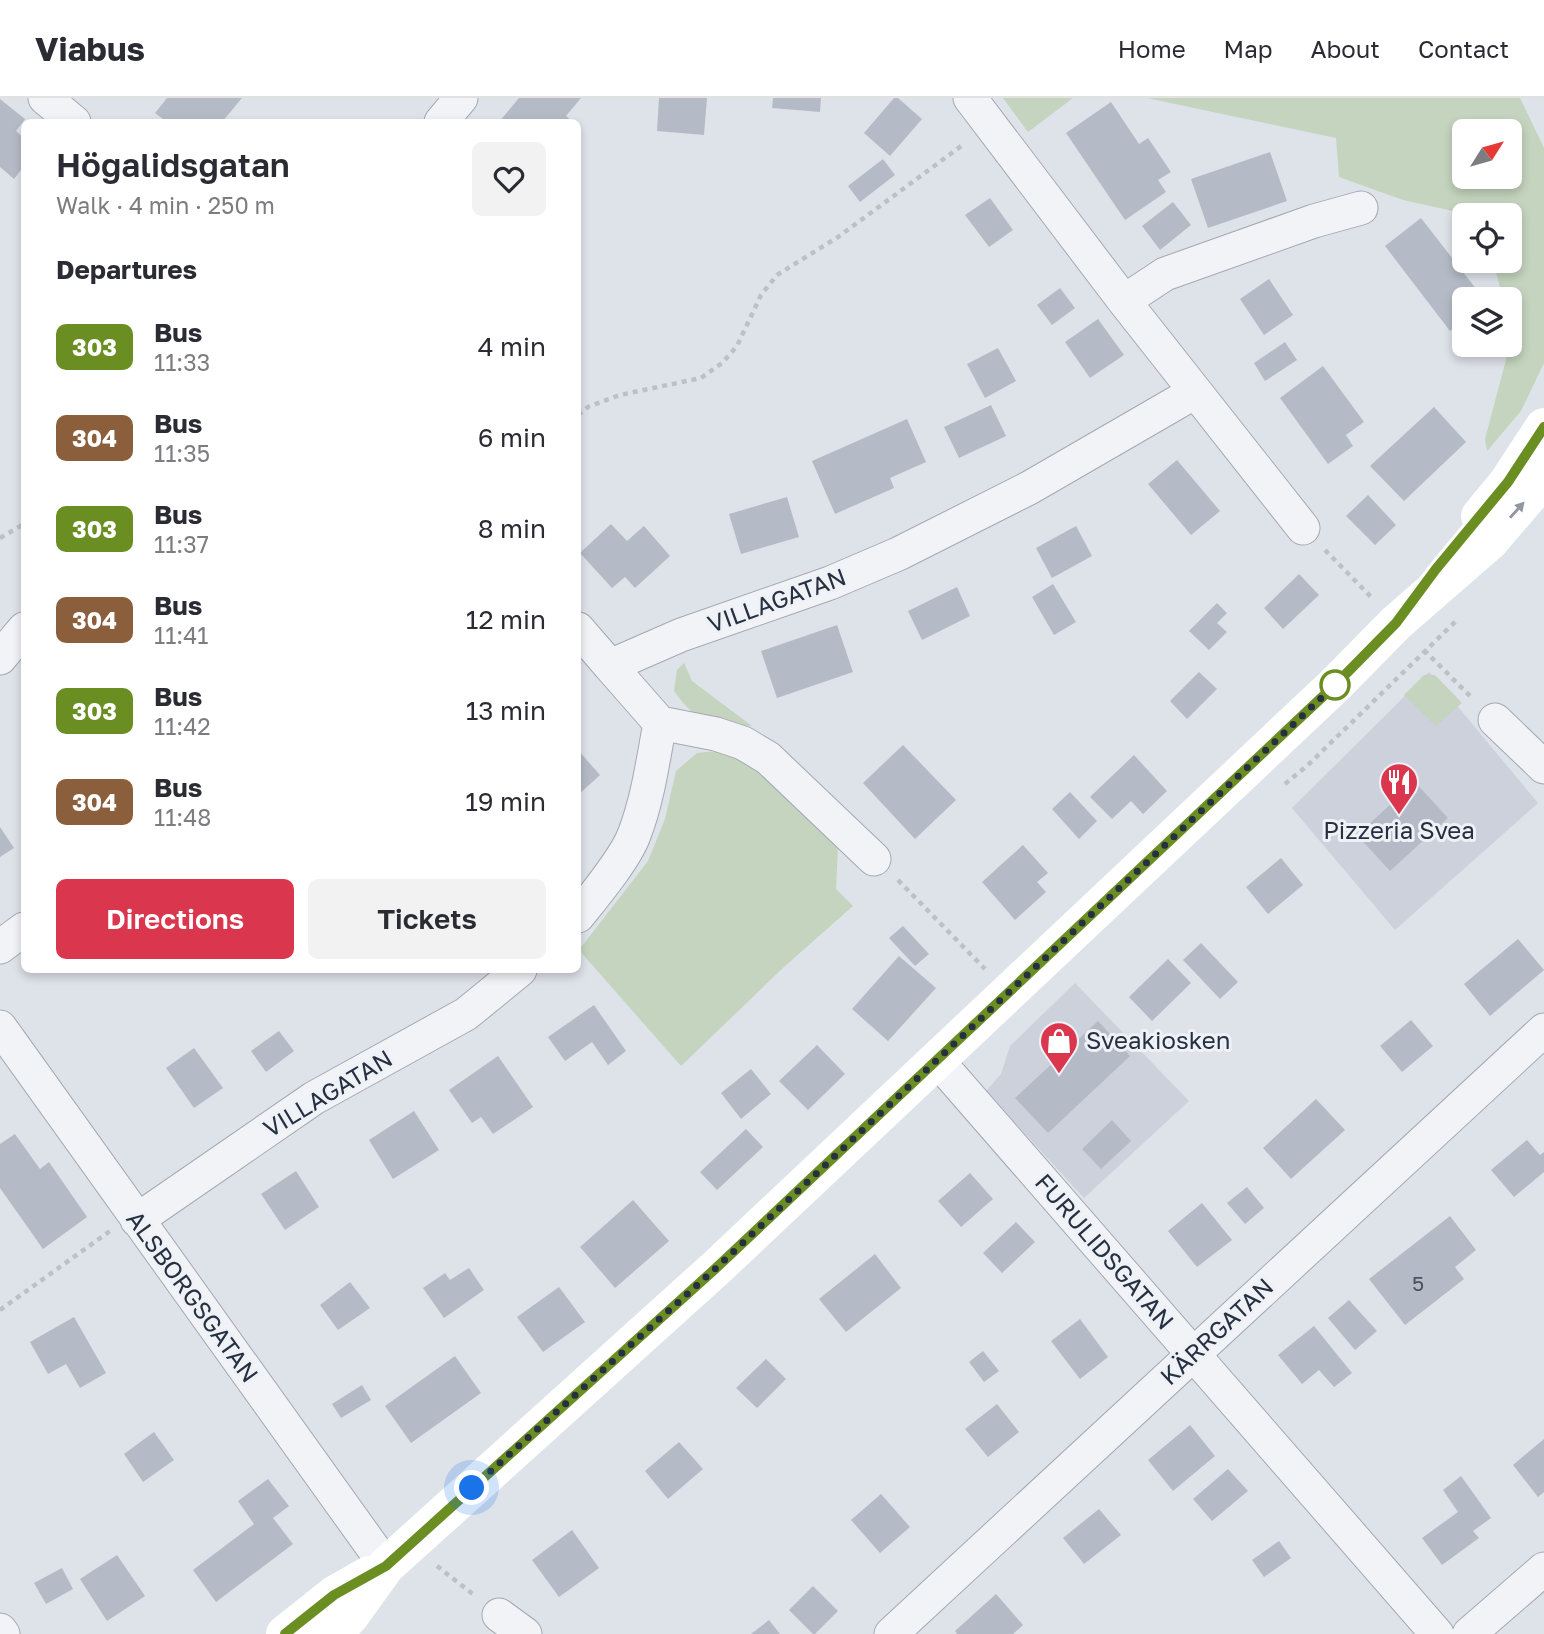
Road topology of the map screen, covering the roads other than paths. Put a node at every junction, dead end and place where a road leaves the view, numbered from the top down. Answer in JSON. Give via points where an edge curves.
{"nodes":[{"id":1,"x":45,"y":98,"type":"edge"},
{"id":2,"x":461,"y":98,"type":"edge"},
{"id":3,"x":970,"y":98,"type":"edge"},
{"id":4,"x":70,"y":119,"type":"edge"},
{"id":5,"x":444,"y":119,"type":"edge"},
{"id":6,"x":1361,"y":208,"type":"dead end"},
{"id":7,"x":1125,"y":301,"type":"junction"},
{"id":8,"x":1195,"y":392,"type":"junction"},
{"id":9,"x":1544,"y":427,"type":"edge"},
{"id":10,"x":1544,"y":478,"type":"edge"},
{"id":11,"x":1303,"y":528,"type":"dead end"},
{"id":12,"x":1396,"y":623,"type":"junction"},
{"id":13,"x":581,"y":632,"type":"edge"},
{"id":14,"x":21,"y":633,"type":"edge"},
{"id":15,"x":0,"y":658,"type":"edge"},
{"id":16,"x":611,"y":666,"type":"junction"},
{"id":17,"x":1495,"y":720,"type":"dead end"},
{"id":18,"x":660,"y":723,"type":"junction"},
{"id":19,"x":1544,"y":767,"type":"edge"},
{"id":20,"x":874,"y":859,"type":"road end"},
{"id":21,"x":581,"y":912,"type":"edge"},
{"id":22,"x":21,"y":931,"type":"edge"},
{"id":23,"x":0,"y":947,"type":"edge"},
{"id":24,"x":516,"y":973,"type":"edge"},
{"id":25,"x":0,"y":1027,"type":"edge"},
{"id":26,"x":1544,"y":1030,"type":"edge"},
{"id":27,"x":937,"y":1060,"type":"junction"},
{"id":28,"x":135,"y":1217,"type":"junction"},
{"id":29,"x":1194,"y":1354,"type":"junction"},
{"id":30,"x":386,"y":1566,"type":"junction"},
{"id":31,"x":1544,"y":1569,"type":"edge"},
{"id":32,"x":0,"y":1630,"type":"edge"},
{"id":33,"x":3,"y":1634,"type":"edge"},
{"id":34,"x":285,"y":1634,"type":"edge"},
{"id":35,"x":333,"y":1634,"type":"edge"},
{"id":36,"x":891,"y":1634,"type":"edge"},
{"id":37,"x":1437,"y":1634,"type":"edge"},
{"id":38,"x":1469,"y":1634,"type":"edge"}],
"edges":[{"from":1,"to":4,"type":"street"},
{"from":2,"to":5,"type":"street"},
{"from":3,"to":7,"type":"street"},
{"from":6,"to":7,"type":"street","via":[[1166,274]]},
{"from":7,"to":8,"type":"street"},
{"from":8,"to":11,"type":"street"},
{"from":8,"to":16,"type":"street","name":"VILLAGATAN","via":[[1029,488],[898,554]]},
{"from":9,"to":12,"type":"main road","via":[[1508,482]]},
{"from":12,"to":10,"type":"main road","one_way":true,"via":[[1489,542]]},
{"from":12,"to":27,"type":"main road"},
{"from":13,"to":16,"type":"street"},
{"from":14,"to":15,"type":"street"},
{"from":16,"to":18,"type":"street"},
{"from":17,"to":19,"type":"street"},
{"from":18,"to":20,"type":"street","via":[[716,734],[768,758]]},
{"from":18,"to":21,"type":"street","via":[[634,837]]},
{"from":22,"to":23,"type":"street"},
{"from":24,"to":28,"type":"street","name":"VILLAGATAN","via":[[466,1014],[314,1098]]},
{"from":25,"to":28,"type":"street","name":"ALSBORGSGATAN"},
{"from":26,"to":29,"type":"street","name":"KÄRRGATAN"},
{"from":27,"to":29,"type":"street","name":"FURULIDSGATAN"},
{"from":27,"to":30,"type":"main road","via":[[715,1269]]},
{"from":28,"to":30,"type":"street","name":"ALSBORGSGATAN"},
{"from":29,"to":36,"type":"street","name":"KÄRRGATAN"},
{"from":29,"to":37,"type":"street","name":"FURULIDSGATAN"},
{"from":30,"to":34,"type":"main road","via":[[334,1595]]},
{"from":30,"to":35,"type":"main road"},
{"from":31,"to":38,"type":"street"},
{"from":32,"to":33,"type":"street"}]}
